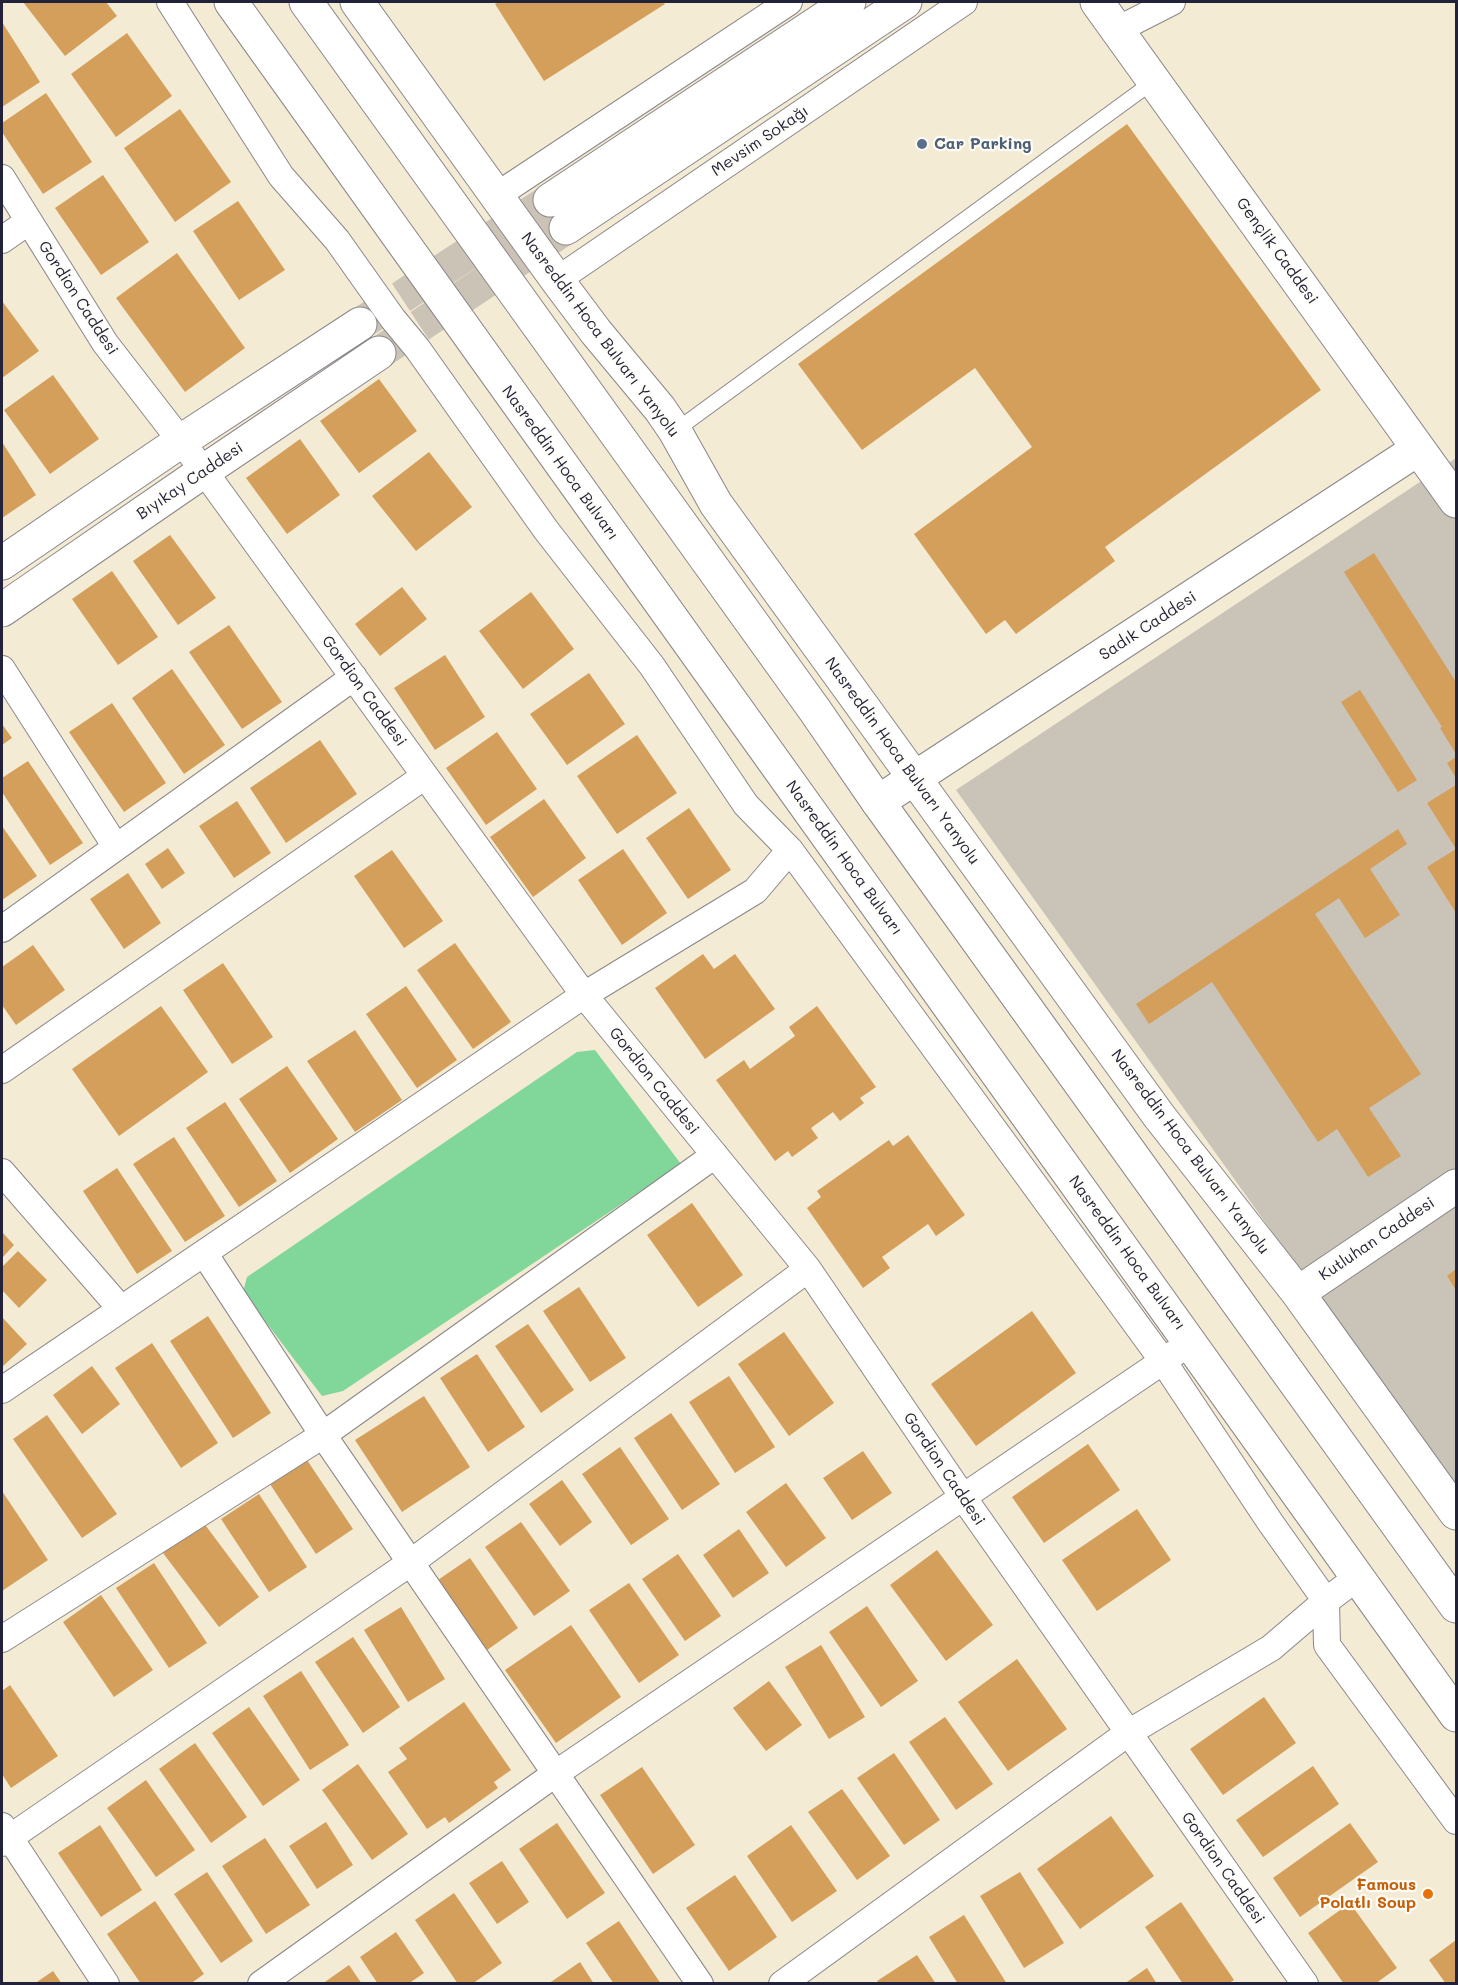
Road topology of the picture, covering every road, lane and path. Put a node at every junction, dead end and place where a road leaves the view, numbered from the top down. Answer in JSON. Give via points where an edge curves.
{"nodes":[{"id":1,"x":170,"y":2,"type":"edge"},
{"id":2,"x":231,"y":2,"type":"edge"},
{"id":3,"x":306,"y":2,"type":"edge"},
{"id":4,"x":357,"y":2,"type":"edge"},
{"id":5,"x":789,"y":2,"type":"edge"},
{"id":6,"x":849,"y":2,"type":"edge"},
{"id":7,"x":905,"y":2,"type":"edge"},
{"id":8,"x":964,"y":2,"type":"edge"},
{"id":9,"x":1097,"y":2,"type":"edge"},
{"id":10,"x":1172,"y":2,"type":"edge"},
{"id":11,"x":1117,"y":30,"type":"junction"},
{"id":12,"x":1154,"y":81,"type":"junction"},
{"id":13,"x":2,"y":178,"type":"edge"},
{"id":14,"x":496,"y":196,"type":"junction"},
{"id":15,"x":28,"y":222,"type":"junction"},
{"id":16,"x":2,"y":240,"type":"edge"},
{"id":17,"x":556,"y":280,"type":"junction"},
{"id":18,"x":360,"y":324,"type":"tunnel mouth"},
{"id":19,"x":379,"y":353,"type":"tunnel mouth"},
{"id":20,"x":675,"y":431,"type":"junction"},
{"id":21,"x":181,"y":441,"type":"junction"},
{"id":22,"x":1418,"y":449,"type":"junction"},
{"id":23,"x":204,"y":471,"type":"junction"},
{"id":24,"x":1456,"y":501,"type":"edge"},
{"id":25,"x":2,"y":563,"type":"edge"},
{"id":26,"x":2,"y":610,"type":"edge"},
{"id":27,"x":2,"y":669,"type":"edge"},
{"id":28,"x":354,"y":676,"type":"junction"},
{"id":29,"x":425,"y":776,"type":"junction"},
{"id":30,"x":914,"y":778,"type":"junction"},
{"id":31,"x":878,"y":802,"type":"junction"},
{"id":32,"x":116,"y":846,"type":"junction"},
{"id":33,"x":790,"y":850,"type":"junction"},
{"id":34,"x":2,"y":929,"type":"edge"},
{"id":35,"x":584,"y":996,"type":"junction"},
{"id":36,"x":2,"y":1070,"type":"edge"},
{"id":37,"x":715,"y":1155,"type":"junction"},
{"id":38,"x":2,"y":1172,"type":"edge"},
{"id":39,"x":1456,"y":1185,"type":"edge"},
{"id":40,"x":204,"y":1253,"type":"junction"},
{"id":41,"x":808,"y":1269,"type":"junction"},
{"id":42,"x":1298,"y":1293,"type":"junction"},
{"id":43,"x":121,"y":1309,"type":"junction"},
{"id":44,"x":1191,"y":1343,"type":"junction"},
{"id":45,"x":1162,"y":1361,"type":"junction"},
{"id":46,"x":2,"y":1390,"type":"edge"},
{"id":47,"x":323,"y":1435,"type":"junction"},
{"id":48,"x":963,"y":1497,"type":"junction"},
{"id":49,"x":1456,"y":1513,"type":"edge"},
{"id":50,"x":410,"y":1563,"type":"junction"},
{"id":51,"x":1358,"y":1577,"type":"junction"},
{"id":52,"x":1326,"y":1601,"type":"junction"},
{"id":53,"x":1456,"y":1606,"type":"edge"},
{"id":54,"x":2,"y":1639,"type":"edge"},
{"id":55,"x":1456,"y":1715,"type":"edge"},
{"id":56,"x":1128,"y":1733,"type":"junction"},
{"id":57,"x":555,"y":1774,"type":"junction"},
{"id":58,"x":1456,"y":1821,"type":"edge"},
{"id":59,"x":4,"y":1836,"type":"edge"},
{"id":60,"x":1300,"y":1982,"type":"edge"},
{"id":61,"x":106,"y":1983,"type":"edge"},
{"id":62,"x":261,"y":1983,"type":"edge"},
{"id":63,"x":700,"y":1983,"type":"edge"},
{"id":64,"x":782,"y":1983,"type":"edge"}],
"edges":[{"from":1,"to":33,"type":"street","via":[[281,176],[337,240],[417,348],[546,530],[652,666],[746,805]]},
{"from":2,"to":44,"type":"main road","name":"Nasreddin Hoca Bulvarı"},
{"from":3,"to":31,"type":"main road"},
{"from":4,"to":14,"type":"main road","name":"Nasreddin Hoca Bulvarı Yanyolu"},
{"from":5,"to":14,"type":"street"},
{"from":6,"to":7,"type":"main road","via":[[558,214]]},
{"from":8,"to":17,"type":"street","name":"Mevsim Sokağı"},
{"from":9,"to":11,"type":"main road","name":"Gençlik Caddesi"},
{"from":10,"to":11,"type":"street"},
{"from":11,"to":12,"type":"main road","name":"Gençlik Caddesi"},
{"from":12,"to":20,"type":"lane"},
{"from":12,"to":22,"type":"main road","name":"Gençlik Caddesi"},
{"from":13,"to":15,"type":"street","name":"Gordion Caddesi"},
{"from":14,"to":17,"type":"main road","name":"Nasreddin Hoca Bulvarı Yanyolu"},
{"from":15,"to":16,"type":"street"},
{"from":15,"to":21,"type":"street","name":"Gordion Caddesi","via":[[105,343]]},
{"from":17,"to":20,"type":"main road","name":"Nasreddin Hoca Bulvarı Yanyolu"},
{"from":18,"to":21,"type":"main road"},
{"from":19,"to":23,"type":"main road","name":"Bıyıkay Caddesi"},
{"from":20,"to":30,"type":"main road","name":"Nasreddin Hoca Bulvarı Yanyolu","via":[[716,504]]},
{"from":21,"to":23,"type":"street","name":"Gordion Caddesi"},
{"from":21,"to":25,"type":"main road"},
{"from":22,"to":24,"type":"main road","name":"Gençlik Caddesi"},
{"from":22,"to":30,"type":"main road","name":"Sadık Caddesi"},
{"from":23,"to":26,"type":"main road","name":"Bıyıkay Caddesi"},
{"from":23,"to":28,"type":"street","name":"Gordion Caddesi"},
{"from":27,"to":32,"type":"street"},
{"from":28,"to":29,"type":"street","name":"Gordion Caddesi"},
{"from":28,"to":32,"type":"street"},
{"from":29,"to":35,"type":"street","name":"Gordion Caddesi"},
{"from":29,"to":36,"type":"street"},
{"from":30,"to":31,"type":"main road","name":"Sadık Caddesi"},
{"from":30,"to":42,"type":"main road","name":"Nasreddin Hoca Bulvarı Yanyolu","via":[[1159,1116]]},
{"from":31,"to":53,"type":"main road"},
{"from":32,"to":34,"type":"street"},
{"from":33,"to":35,"type":"street","via":[[755,891]]},
{"from":33,"to":45,"type":"street"},
{"from":35,"to":37,"type":"street","name":"Gordion Caddesi"},
{"from":35,"to":40,"type":"street"},
{"from":37,"to":41,"type":"street","name":"Gordion Caddesi"},
{"from":37,"to":47,"type":"street"},
{"from":38,"to":43,"type":"street"},
{"from":39,"to":42,"type":"main road","name":"Kutluhan Caddesi"},
{"from":40,"to":43,"type":"street"},
{"from":40,"to":47,"type":"street"},
{"from":41,"to":48,"type":"street","name":"Gordion Caddesi"},
{"from":41,"to":50,"type":"street"},
{"from":42,"to":49,"type":"main road","name":"Nasreddin Hoca Bulvarı Yanyolu"},
{"from":43,"to":46,"type":"street"},
{"from":44,"to":45,"type":"street"},
{"from":44,"to":51,"type":"main road","name":"Nasreddin Hoca Bulvarı"},
{"from":45,"to":48,"type":"street"},
{"from":45,"to":52,"type":"street"},
{"from":47,"to":50,"type":"street"},
{"from":47,"to":54,"type":"street"},
{"from":48,"to":56,"type":"street","name":"Gordion Caddesi"},
{"from":48,"to":57,"type":"street"},
{"from":50,"to":57,"type":"street"},
{"from":50,"to":59,"type":"street"},
{"from":51,"to":52,"type":"street"},
{"from":51,"to":55,"type":"main road","name":"Nasreddin Hoca Bulvarı"},
{"from":52,"to":56,"type":"street","via":[[1271,1648]]},
{"from":52,"to":58,"type":"street","via":[[1327,1645]]},
{"from":56,"to":60,"type":"street","name":"Gordion Caddesi"},
{"from":56,"to":64,"type":"street"},
{"from":57,"to":62,"type":"street"},
{"from":57,"to":63,"type":"street"},
{"from":59,"to":61,"type":"street"}]}
